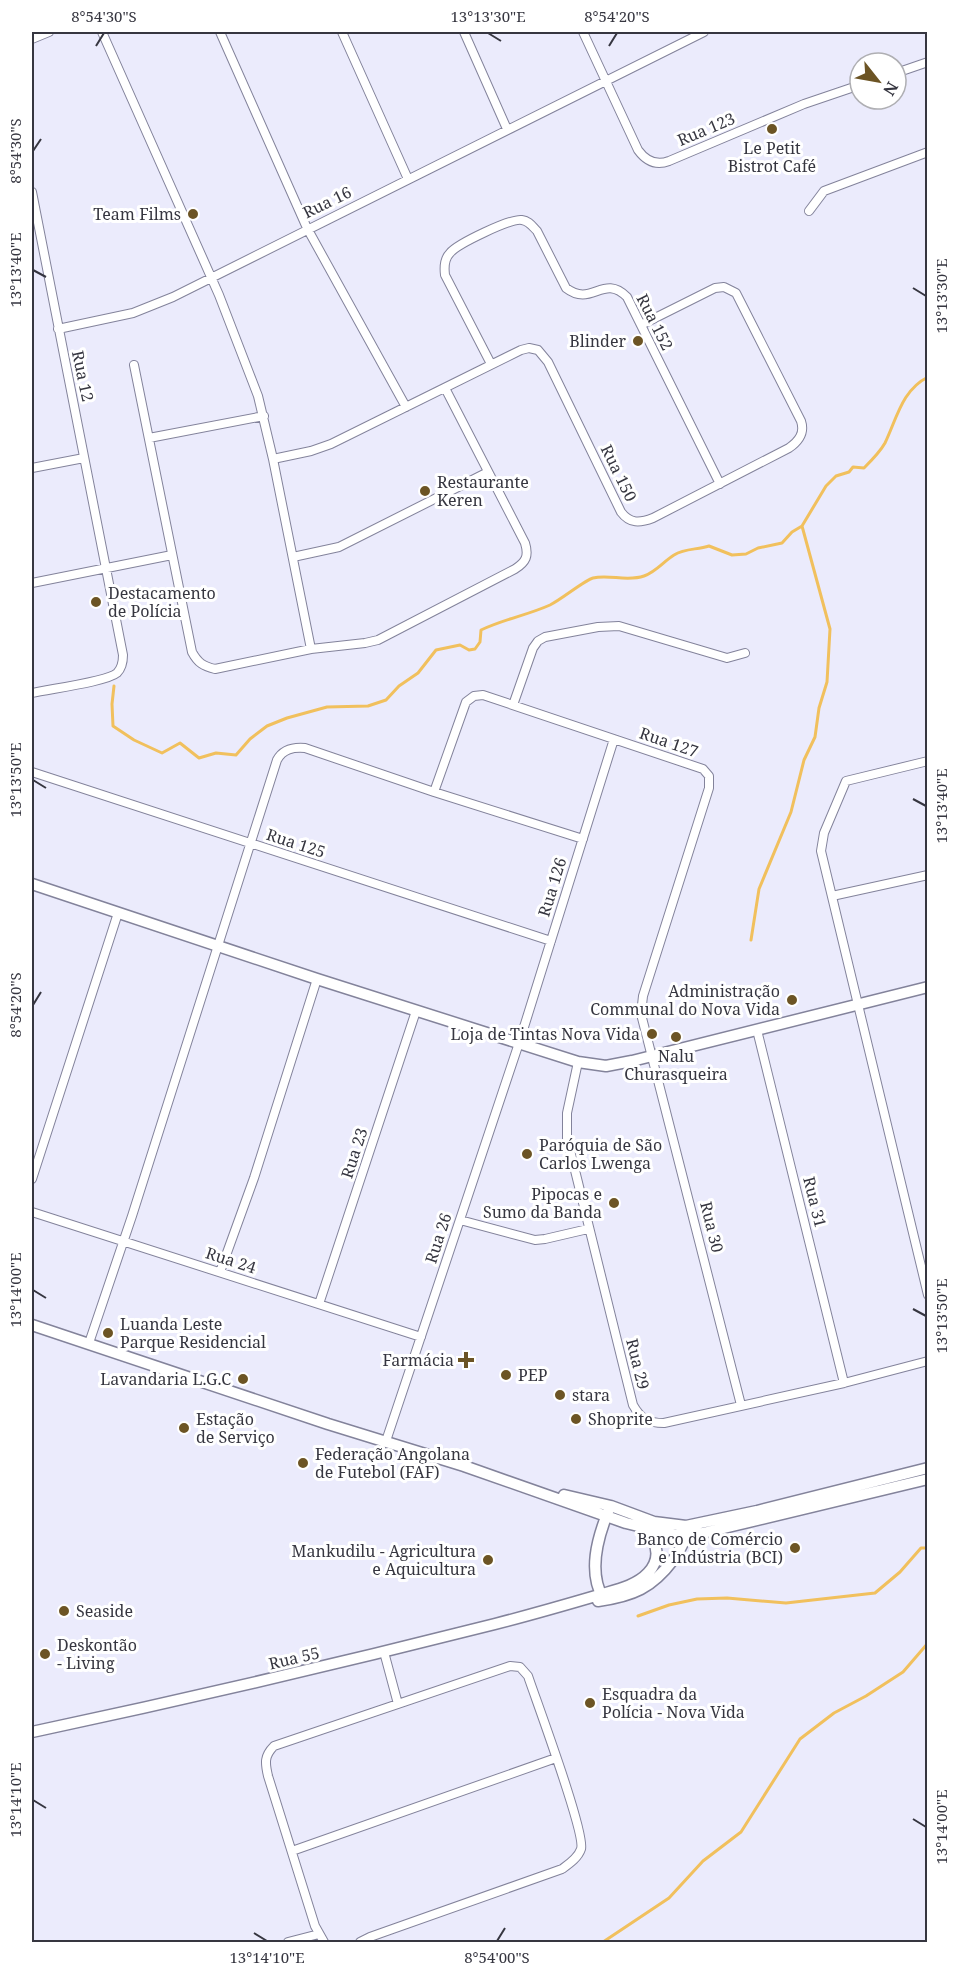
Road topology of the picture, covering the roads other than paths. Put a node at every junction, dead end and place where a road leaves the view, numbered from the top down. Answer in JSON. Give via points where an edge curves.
{"nodes":[{"id":1,"x":49,"y":32,"type":"edge"},
{"id":2,"x":102,"y":32,"type":"edge"},
{"id":3,"x":220,"y":32,"type":"edge"},
{"id":4,"x":342,"y":32,"type":"edge"},
{"id":5,"x":464,"y":32,"type":"edge"},
{"id":6,"x":583,"y":32,"type":"edge"},
{"id":7,"x":704,"y":32,"type":"edge"},
{"id":8,"x":32,"y":39,"type":"edge"},
{"id":9,"x":927,"y":62,"type":"edge"},
{"id":10,"x":908,"y":69,"type":"edge"},
{"id":11,"x":606,"y":81,"type":"junction"},
{"id":12,"x":848,"y":89,"type":"edge"},
{"id":13,"x":507,"y":129,"type":"junction"},
{"id":14,"x":927,"y":152,"type":"edge"},
{"id":15,"x":408,"y":180,"type":"junction"},
{"id":16,"x":32,"y":192,"type":"edge"},
{"id":17,"x":809,"y":211,"type":"dead end"},
{"id":18,"x":307,"y":228,"type":"junction"},
{"id":19,"x":211,"y":276,"type":"junction"},
{"id":20,"x":641,"y":325,"type":"junction"},
{"id":21,"x":58,"y":329,"type":"junction"},
{"id":22,"x":491,"y":364,"type":"junction"},
{"id":23,"x":134,"y":365,"type":"dead end"},
{"id":24,"x":445,"y":388,"type":"junction"},
{"id":25,"x":405,"y":407,"type":"junction"},
{"id":26,"x":264,"y":416,"type":"junction"},
{"id":27,"x":149,"y":438,"type":"junction"},
{"id":28,"x":84,"y":458,"type":"junction"},
{"id":29,"x":273,"y":459,"type":"junction"},
{"id":30,"x":32,"y":468,"type":"edge"},
{"id":31,"x":488,"y":472,"type":"junction"},
{"id":32,"x":720,"y":484,"type":"junction"},
{"id":33,"x":171,"y":555,"type":"junction"},
{"id":34,"x":293,"y":557,"type":"junction"},
{"id":35,"x":106,"y":566,"type":"junction"},
{"id":36,"x":32,"y":583,"type":"edge"},
{"id":37,"x":311,"y":649,"type":"junction"},
{"id":38,"x":744,"y":653,"type":"dead end"},
{"id":39,"x":32,"y":693,"type":"edge"},
{"id":40,"x":513,"y":705,"type":"junction"},
{"id":41,"x":614,"y":739,"type":"junction"},
{"id":42,"x":927,"y":762,"type":"edge"},
{"id":43,"x":32,"y":772,"type":"edge"},
{"id":44,"x":434,"y":792,"type":"junction"},
{"id":45,"x":583,"y":839,"type":"junction"},
{"id":46,"x":250,"y":844,"type":"junction"},
{"id":47,"x":927,"y":875,"type":"edge"},
{"id":48,"x":32,"y":884,"type":"edge"},
{"id":49,"x":832,"y":896,"type":"junction"},
{"id":50,"x":118,"y":913,"type":"junction"},
{"id":51,"x":550,"y":941,"type":"junction"},
{"id":52,"x":217,"y":946,"type":"junction"},
{"id":53,"x":317,"y":979,"type":"junction"},
{"id":54,"x":927,"y":987,"type":"edge"},
{"id":55,"x":857,"y":1005,"type":"junction"},
{"id":56,"x":416,"y":1011,"type":"junction"},
{"id":57,"x":757,"y":1030,"type":"junction"},
{"id":58,"x":519,"y":1043,"type":"junction"},
{"id":59,"x":653,"y":1056,"type":"junction"},
{"id":60,"x":578,"y":1062,"type":"junction"},
{"id":61,"x":32,"y":1179,"type":"edge"},
{"id":62,"x":32,"y":1212,"type":"edge"},
{"id":63,"x":460,"y":1220,"type":"junction"},
{"id":64,"x":588,"y":1229,"type":"junction"},
{"id":65,"x":123,"y":1241,"type":"junction"},
{"id":66,"x":220,"y":1272,"type":"junction"},
{"id":67,"x":927,"y":1295,"type":"edge"},
{"id":68,"x":319,"y":1304,"type":"junction"},
{"id":69,"x":32,"y":1324,"type":"edge"},
{"id":70,"x":421,"y":1337,"type":"junction"},
{"id":71,"x":89,"y":1343,"type":"junction"},
{"id":72,"x":927,"y":1361,"type":"edge"},
{"id":73,"x":844,"y":1383,"type":"junction"},
{"id":74,"x":741,"y":1405,"type":"junction"},
{"id":75,"x":386,"y":1441,"type":"junction"},
{"id":76,"x":927,"y":1468,"type":"edge"},
{"id":77,"x":927,"y":1479,"type":"edge"},
{"id":78,"x":608,"y":1512,"type":"junction"},
{"id":79,"x":645,"y":1529,"type":"junction"},
{"id":80,"x":686,"y":1531,"type":"junction"},
{"id":81,"x":603,"y":1597,"type":"junction"},
{"id":82,"x":384,"y":1652,"type":"junction"},
{"id":83,"x":398,"y":1704,"type":"junction"},
{"id":84,"x":32,"y":1732,"type":"edge"},
{"id":85,"x":556,"y":1758,"type":"junction"},
{"id":86,"x":292,"y":1851,"type":"junction"},
{"id":87,"x":319,"y":1934,"type":"junction"},
{"id":88,"x":288,"y":1942,"type":"edge"},
{"id":89,"x":324,"y":1942,"type":"edge"},
{"id":90,"x":360,"y":1942,"type":"edge"}],
"edges":[{"from":1,"to":8,"type":"street"},
{"from":2,"to":19,"type":"street"},
{"from":3,"to":18,"type":"street"},
{"from":4,"to":15,"type":"street"},
{"from":5,"to":13,"type":"street"},
{"from":6,"to":11,"type":"street"},
{"from":7,"to":11,"type":"street","name":"Rua 16"},
{"from":9,"to":10,"type":"street"},
{"from":11,"to":12,"type":"street","name":"Rua 123","via":[[638,150],[649,161],[659,164]]},
{"from":11,"to":13,"type":"street","name":"Rua 16"},
{"from":13,"to":15,"type":"street","name":"Rua 16"},
{"from":14,"to":17,"type":"street","via":[[824,191]]},
{"from":15,"to":18,"type":"street","name":"Rua 16"},
{"from":16,"to":21,"type":"street","name":"Rua 12"},
{"from":18,"to":19,"type":"street","name":"Rua 16"},
{"from":18,"to":25,"type":"street"},
{"from":19,"to":21,"type":"street","name":"Rua 16","via":[[133,314]]},
{"from":19,"to":26,"type":"street"},
{"from":20,"to":22,"type":"street","name":"Rua 152","via":[[620,291],[611,288],[579,296],[567,288],[537,231],[526,221],[514,220],[456,248],[444,266]]},
{"from":20,"to":32,"type":"street","name":"Rua 152"},
{"from":20,"to":32,"type":"street","name":"Rua 150","via":[[715,288],[732,290],[795,410],[802,426],[799,440]]},
{"from":21,"to":28,"type":"street","name":"Rua 12"},
{"from":22,"to":24,"type":"street","name":"Rua 150"},
{"from":22,"to":32,"type":"street","name":"Rua 150","via":[[521,350],[538,350],[628,519],[646,521]]},
{"from":23,"to":27,"type":"street"},
{"from":24,"to":25,"type":"street","name":"Rua 150"},
{"from":24,"to":31,"type":"street"},
{"from":25,"to":29,"type":"street","name":"Rua 150","via":[[331,444]]},
{"from":26,"to":27,"type":"street"},
{"from":26,"to":29,"type":"street"},
{"from":27,"to":33,"type":"street"},
{"from":28,"to":30,"type":"street"},
{"from":28,"to":35,"type":"street","name":"Rua 12"},
{"from":29,"to":34,"type":"street"},
{"from":31,"to":34,"type":"street","via":[[339,547]]},
{"from":31,"to":37,"type":"street","via":[[525,543],[527,556],[521,565],[378,640]]},
{"from":33,"to":35,"type":"street"},
{"from":33,"to":37,"type":"street","via":[[197,662],[215,669]]},
{"from":34,"to":37,"type":"street"},
{"from":35,"to":36,"type":"street"},
{"from":35,"to":39,"type":"street","name":"Rua 12","via":[[122,666],[107,678]]},
{"from":38,"to":40,"type":"street","via":[[727,658],[619,626],[545,637],[533,648]]},
{"from":40,"to":41,"type":"street","name":"Rua 127"},
{"from":40,"to":44,"type":"street","name":"Rua 127","via":[[483,695],[466,702]]},
{"from":41,"to":45,"type":"street","name":"Rua 126"},
{"from":41,"to":59,"type":"street","name":"Rua 127","via":[[703,769],[711,781],[642,1003],[642,1019]]},
{"from":42,"to":49,"type":"street","via":[[846,781],[822,843]]},
{"from":43,"to":46,"type":"street","name":"Rua 125"},
{"from":44,"to":45,"type":"street"},
{"from":44,"to":46,"type":"street","via":[[305,748],[287,749],[277,760]]},
{"from":45,"to":51,"type":"street","name":"Rua 126"},
{"from":46,"to":51,"type":"street","name":"Rua 125"},
{"from":46,"to":52,"type":"street"},
{"from":47,"to":49,"type":"street"},
{"from":48,"to":50,"type":"street"},
{"from":49,"to":55,"type":"street"},
{"from":50,"to":52,"type":"street"},
{"from":50,"to":61,"type":"street"},
{"from":51,"to":58,"type":"street","name":"Rua 126"},
{"from":52,"to":53,"type":"street"},
{"from":52,"to":65,"type":"street"},
{"from":53,"to":56,"type":"street"},
{"from":53,"to":66,"type":"street"},
{"from":54,"to":55,"type":"street"},
{"from":55,"to":57,"type":"street"},
{"from":55,"to":67,"type":"street"},
{"from":56,"to":58,"type":"street"},
{"from":56,"to":68,"type":"street","name":"Rua 23"},
{"from":57,"to":59,"type":"street"},
{"from":57,"to":73,"type":"street","name":"Rua 31"},
{"from":58,"to":60,"type":"street"},
{"from":58,"to":63,"type":"street","name":"Rua 26"},
{"from":59,"to":60,"type":"street","via":[[606,1066]]},
{"from":59,"to":74,"type":"street","name":"Rua 30"},
{"from":60,"to":64,"type":"street","name":"Rua 29","via":[[566,1126]]},
{"from":62,"to":65,"type":"street","name":"Rua 24"},
{"from":63,"to":64,"type":"street","via":[[535,1240]]},
{"from":63,"to":70,"type":"street","name":"Rua 26"},
{"from":64,"to":74,"type":"street","name":"Rua 29","via":[[633,1405],[640,1417],[651,1423],[664,1423]]},
{"from":65,"to":66,"type":"street","name":"Rua 24"},
{"from":65,"to":71,"type":"street"},
{"from":66,"to":68,"type":"street","name":"Rua 24"},
{"from":68,"to":70,"type":"street","name":"Rua 24"},
{"from":69,"to":71,"type":"street"},
{"from":70,"to":75,"type":"street","name":"Rua 26"},
{"from":71,"to":75,"type":"street"},
{"from":72,"to":73,"type":"street","name":"Rua 29"},
{"from":73,"to":74,"type":"street","name":"Rua 29"},
{"from":75,"to":78,"type":"street"},
{"from":76,"to":80,"type":"street"},
{"from":77,"to":80,"type":"street","via":[[748,1522]]},
{"from":78,"to":79,"type":"street"},
{"from":78,"to":80,"type":"street"},
{"from":78,"to":81,"type":"street","via":[[598,1544],[595,1573]]},
{"from":79,"to":80,"type":"street","via":[[667,1534]]},
{"from":79,"to":81,"type":"street","via":[[657,1550],[652,1568],[628,1586]]},
{"from":80,"to":81,"type":"street","via":[[678,1554],[653,1583],[631,1594]]},
{"from":81,"to":82,"type":"street","name":"Rua 55"},
{"from":82,"to":83,"type":"street"},
{"from":82,"to":84,"type":"street","name":"Rua 55"},
{"from":83,"to":85,"type":"street","via":[[510,1666],[520,1667],[528,1676]]},
{"from":83,"to":86,"type":"street","via":[[274,1746],[267,1754],[268,1776]]},
{"from":85,"to":86,"type":"street"},
{"from":85,"to":90,"type":"street","via":[[581,1834],[582,1849],[573,1861],[562,1869]]},
{"from":86,"to":87,"type":"street"},
{"from":87,"to":88,"type":"street"},
{"from":87,"to":89,"type":"street"}]}
